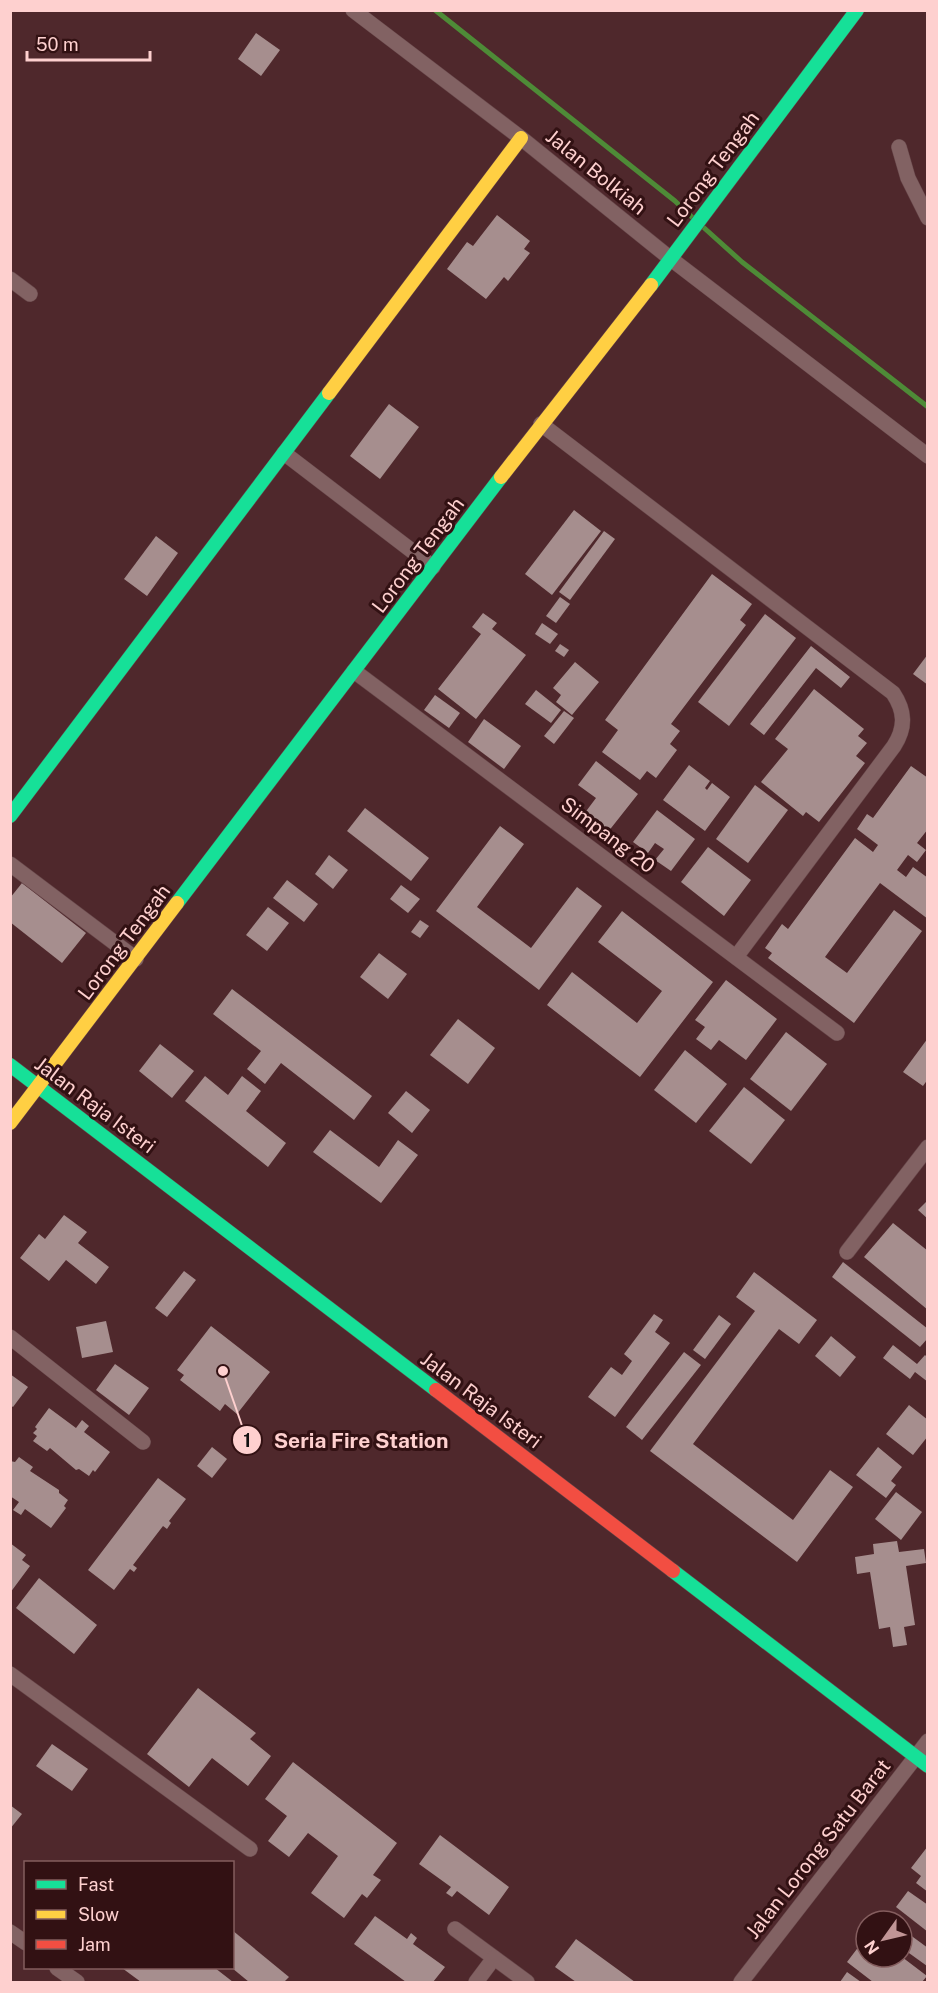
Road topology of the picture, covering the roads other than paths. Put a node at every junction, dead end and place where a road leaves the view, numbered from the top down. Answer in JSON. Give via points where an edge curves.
{"nodes":[{"id":1,"x":353,"y":10,"type":"edge"},
{"id":2,"x":857,"y":10,"type":"edge"},
{"id":3,"x":520,"y":138,"type":"junction"},
{"id":4,"x":899,"y":147,"type":"dead end"},
{"id":5,"x":927,"y":218,"type":"edge"},
{"id":6,"x":671,"y":259,"type":"junction"},
{"id":7,"x":10,"y":279,"type":"edge"},
{"id":8,"x":30,"y":294,"type":"dead end"},
{"id":9,"x":541,"y":424,"type":"junction"},
{"id":10,"x":284,"y":453,"type":"junction"},
{"id":11,"x":927,"y":456,"type":"edge"},
{"id":12,"x":433,"y":567,"type":"junction"},
{"id":13,"x":354,"y":671,"type":"junction"},
{"id":14,"x":10,"y":816,"type":"edge"},
{"id":15,"x":10,"y":864,"type":"edge"},
{"id":16,"x":736,"y":957,"type":"junction"},
{"id":17,"x":136,"y":958,"type":"junction"},
{"id":18,"x":837,"y":1033,"type":"dead end"},
{"id":19,"x":10,"y":1065,"type":"edge"},
{"id":20,"x":38,"y":1087,"type":"junction"},
{"id":21,"x":10,"y":1123,"type":"edge"},
{"id":22,"x":927,"y":1147,"type":"edge"},
{"id":23,"x":847,"y":1252,"type":"dead end"},
{"id":24,"x":10,"y":1337,"type":"edge"},
{"id":25,"x":143,"y":1442,"type":"dead end"},
{"id":26,"x":10,"y":1674,"type":"edge"},
{"id":27,"x":927,"y":1741,"type":"edge"},
{"id":28,"x":922,"y":1761,"type":"edge"},
{"id":29,"x":250,"y":1849,"type":"dead end"},
{"id":30,"x":455,"y":1929,"type":"dead end"},
{"id":31,"x":10,"y":1932,"type":"edge"},
{"id":32,"x":24,"y":1942,"type":"edge"},
{"id":33,"x":494,"y":1958,"type":"junction"},
{"id":34,"x":58,"y":1969,"type":"edge"},
{"id":35,"x":76,"y":1983,"type":"edge"},
{"id":36,"x":476,"y":1983,"type":"edge"},
{"id":37,"x":527,"y":1983,"type":"edge"},
{"id":38,"x":741,"y":1983,"type":"edge"}],
"edges":[{"from":1,"to":3,"type":"street","name":"Jalan Bolkiah"},
{"from":2,"to":6,"type":"street","name":"Lorong Tengah"},
{"from":3,"to":6,"type":"street","name":"Jalan Bolkiah"},
{"from":3,"to":10,"type":"street"},
{"from":4,"to":5,"type":"street","via":[[908,178]]},
{"from":6,"to":9,"type":"street","name":"Lorong Tengah"},
{"from":6,"to":11,"type":"street","name":"Jalan Bolkiah"},
{"from":7,"to":8,"type":"street"},
{"from":9,"to":12,"type":"street","name":"Lorong Tengah"},
{"from":9,"to":16,"type":"street","via":[[899,702],[903,725],[894,746]]},
{"from":10,"to":12,"type":"street"},
{"from":10,"to":14,"type":"street"},
{"from":12,"to":13,"type":"street","name":"Lorong Tengah"},
{"from":13,"to":16,"type":"street","name":"Simpang 20"},
{"from":13,"to":17,"type":"street","name":"Lorong Tengah"},
{"from":15,"to":17,"type":"street"},
{"from":16,"to":18,"type":"street","name":"Simpang 20"},
{"from":17,"to":20,"type":"street","name":"Lorong Tengah"},
{"from":19,"to":20,"type":"street","name":"Jalan Raja Isteri"},
{"from":20,"to":21,"type":"street","name":"Lorong Tengah"},
{"from":20,"to":28,"type":"street","name":"Jalan Raja Isteri"},
{"from":22,"to":23,"type":"street"},
{"from":24,"to":25,"type":"street"},
{"from":26,"to":29,"type":"street"},
{"from":27,"to":28,"type":"street","name":"Jalan Lorong Satu Barat"},
{"from":28,"to":38,"type":"street","name":"Jalan Lorong Satu Barat"},
{"from":30,"to":33,"type":"street"},
{"from":31,"to":32,"type":"street"},
{"from":33,"to":36,"type":"street"},
{"from":33,"to":37,"type":"street"},
{"from":34,"to":35,"type":"street"}]}
